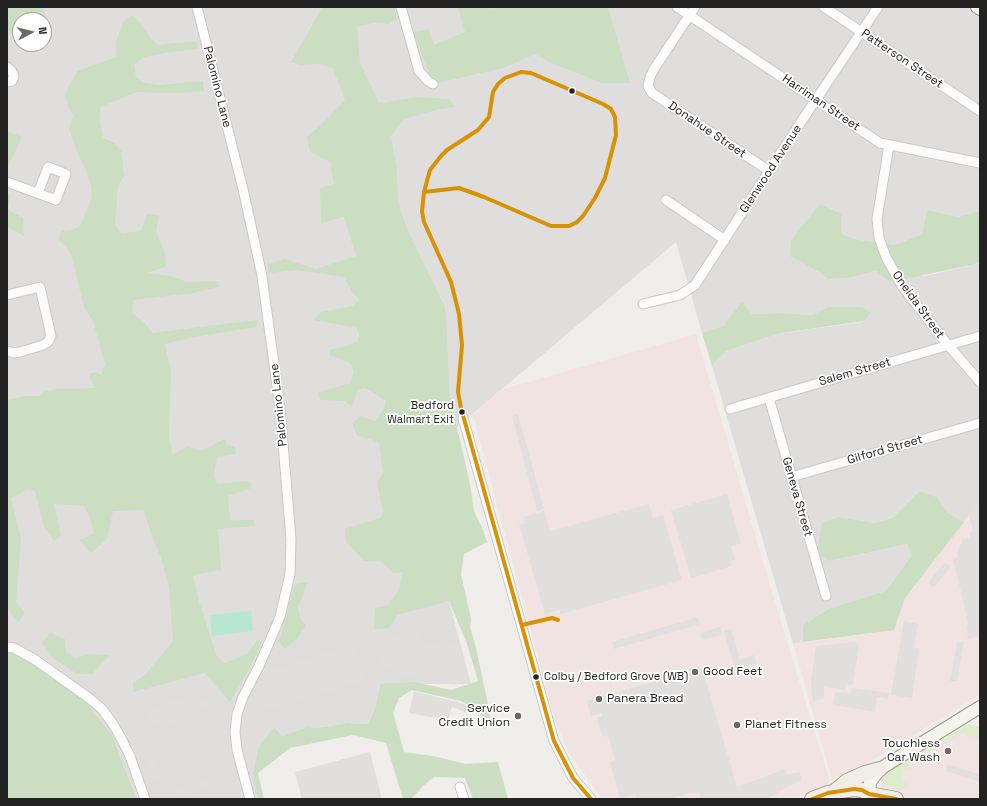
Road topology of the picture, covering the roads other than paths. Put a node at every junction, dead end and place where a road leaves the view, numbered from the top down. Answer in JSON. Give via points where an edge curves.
{"nodes":[{"id":1,"x":197,"y":7,"type":"edge"},
{"id":2,"x":401,"y":7,"type":"edge"},
{"id":3,"x":677,"y":7,"type":"edge"},
{"id":4,"x":695,"y":7,"type":"edge"},
{"id":5,"x":824,"y":7,"type":"edge"},
{"id":6,"x":878,"y":7,"type":"edge"},
{"id":7,"x":976,"y":7,"type":"edge"},
{"id":8,"x":980,"y":9,"type":"edge"},
{"id":9,"x":689,"y":16,"type":"junction"},
{"id":10,"x":862,"y":33,"type":"junction"},
{"id":11,"x":7,"y":68,"type":"edge"},
{"id":12,"x":7,"y":82,"type":"edge"},
{"id":13,"x":433,"y":84,"type":"dead end"},
{"id":14,"x":817,"y":100,"type":"junction"},
{"id":15,"x":980,"y":111,"type":"edge"},
{"id":16,"x":888,"y":145,"type":"junction"},
{"id":17,"x":980,"y":163,"type":"edge"},
{"id":18,"x":769,"y":171,"type":"junction"},
{"id":19,"x":7,"y":182,"type":"edge"},
{"id":20,"x":38,"y":193,"type":"dead end"},
{"id":21,"x":666,"y":200,"type":"dead end"},
{"id":22,"x":725,"y":240,"type":"junction"},
{"id":23,"x":7,"y":296,"type":"edge"},
{"id":24,"x":643,"y":304,"type":"dead end"},
{"id":25,"x":980,"y":336,"type":"edge"},
{"id":26,"x":948,"y":345,"type":"junction"},
{"id":27,"x":7,"y":351,"type":"edge"},
{"id":28,"x":980,"y":382,"type":"edge"},
{"id":29,"x":769,"y":398,"type":"junction"},
{"id":30,"x":730,"y":409,"type":"dead end"},
{"id":31,"x":463,"y":418,"type":"dead end"},
{"id":32,"x":980,"y":423,"type":"edge"},
{"id":33,"x":791,"y":477,"type":"junction"},
{"id":34,"x":826,"y":596,"type":"dead end"},
{"id":35,"x":7,"y":647,"type":"edge"},
{"id":36,"x":978,"y":711,"type":"edge"},
{"id":37,"x":880,"y":769,"type":"junction"},
{"id":38,"x":460,"y":787,"type":"dead end"},
{"id":39,"x":835,"y":791,"type":"junction"},
{"id":40,"x":865,"y":796,"type":"edge"},
{"id":41,"x":144,"y":799,"type":"edge"},
{"id":42,"x":250,"y":799,"type":"edge"},
{"id":43,"x":464,"y":799,"type":"edge"},
{"id":44,"x":591,"y":799,"type":"edge"},
{"id":45,"x":812,"y":799,"type":"edge"},
{"id":46,"x":896,"y":799,"type":"edge"}],
"edges":[{"from":1,"to":42,"type":"street","name":"Palomino Lane","via":[[262,276],[280,408],[291,539],[290,574],[280,617],[237,714],[237,750]]},
{"from":2,"to":13,"type":"street","via":[[419,71]]},
{"from":3,"to":9,"type":"street","name":"Harriman Street"},
{"from":4,"to":9,"type":"street"},
{"from":5,"to":10,"type":"street","name":"Patterson Street"},
{"from":6,"to":10,"type":"street","name":"Glenwood Avenue"},
{"from":7,"to":8,"type":"main road"},
{"from":9,"to":14,"type":"street","name":"Harriman Street"},
{"from":9,"to":18,"type":"street","name":"Donahue Street","via":[[654,69],[648,86],[652,93]]},
{"from":10,"to":14,"type":"street","name":"Glenwood Avenue"},
{"from":10,"to":15,"type":"street","name":"Patterson Street"},
{"from":11,"to":12,"type":"street","via":[[14,76],[13,80]]},
{"from":14,"to":16,"type":"street","name":"Harriman Street","via":[[880,143]]},
{"from":14,"to":18,"type":"street","name":"Glenwood Avenue"},
{"from":16,"to":17,"type":"street","name":"Harriman Street"},
{"from":16,"to":26,"type":"street","name":"Oneida Street","via":[[878,210],[879,238],[902,286]]},
{"from":18,"to":22,"type":"street","name":"Glenwood Avenue"},
{"from":19,"to":20,"type":"street"},
{"from":21,"to":22,"type":"street"},
{"from":22,"to":24,"type":"street","name":"Glenwood Avenue","via":[[695,285],[688,291]]},
{"from":23,"to":27,"type":"street","via":[[40,287],[51,336],[43,345],[14,353]]},
{"from":25,"to":26,"type":"street","name":"Salem Street"},
{"from":26,"to":28,"type":"street","name":"Oneida Street"},
{"from":26,"to":29,"type":"street","name":"Salem Street"},
{"from":29,"to":30,"type":"street","name":"Salem Street"},
{"from":29,"to":33,"type":"street","name":"Geneva Street"},
{"from":31,"to":44,"type":"street","via":[[554,741],[573,778]]},
{"from":32,"to":33,"type":"street","name":"Gilford Street"},
{"from":33,"to":34,"type":"street","name":"Geneva Street"},
{"from":35,"to":41,"type":"street","via":[[34,659],[102,710],[125,745]]},
{"from":36,"to":37,"type":"main road"},
{"from":37,"to":39,"type":"main road","via":[[847,781]]},
{"from":37,"to":40,"type":"main road","via":[[870,782]]},
{"from":38,"to":43,"type":"street"},
{"from":39,"to":40,"type":"main road","via":[[857,789]]},
{"from":39,"to":45,"type":"main road"},
{"from":40,"to":46,"type":"main road"}]}
